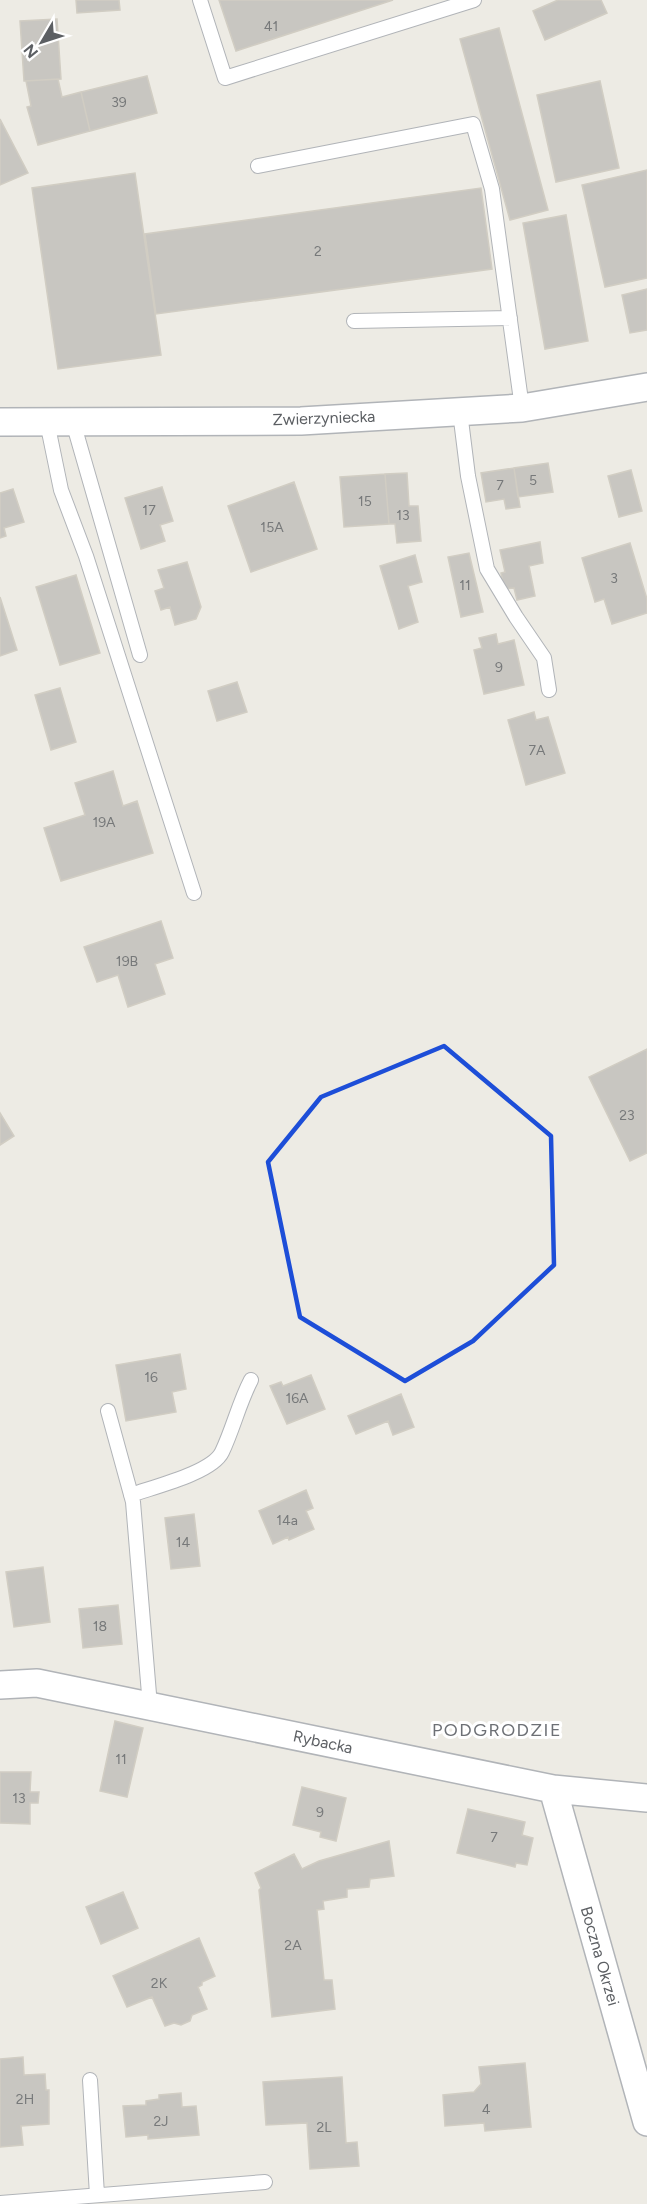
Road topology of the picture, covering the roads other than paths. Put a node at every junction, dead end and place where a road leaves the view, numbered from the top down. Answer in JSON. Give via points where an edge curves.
{"nodes":[{"id":1,"x":200,"y":0,"type":"edge"},
{"id":2,"x":474,"y":0,"type":"edge"},
{"id":3,"x":258,"y":166,"type":"dead end"},
{"id":4,"x":510,"y":318,"type":"junction"},
{"id":5,"x":354,"y":321,"type":"dead end"},
{"id":6,"x":647,"y":387,"type":"edge"},
{"id":7,"x":522,"y":408,"type":"junction"},
{"id":8,"x":460,"y":412,"type":"junction"},
{"id":9,"x":0,"y":422,"type":"edge"},
{"id":10,"x":60,"y":422,"type":"junction"},
{"id":11,"x":140,"y":656,"type":"dead end"},
{"id":12,"x":549,"y":690,"type":"dead end"},
{"id":13,"x":194,"y":893,"type":"dead end"},
{"id":14,"x":251,"y":1380,"type":"dead end"},
{"id":15,"x":108,"y":1411,"type":"dead end"},
{"id":16,"x":131,"y":1495,"type":"junction"},
{"id":17,"x":0,"y":1684,"type":"edge"},
{"id":18,"x":150,"y":1706,"type":"junction"},
{"id":19,"x":553,"y":1789,"type":"junction"},
{"id":20,"x":647,"y":1798,"type":"edge"},
{"id":21,"x":90,"y":2080,"type":"dead end"},
{"id":22,"x":647,"y":2122,"type":"edge"},
{"id":23,"x":265,"y":2182,"type":"dead end"},
{"id":24,"x":97,"y":2195,"type":"junction"},
{"id":25,"x":0,"y":2204,"type":"edge"}],
"edges":[{"from":1,"to":2,"type":"lane","via":[[225,78]]},
{"from":3,"to":4,"type":"lane","via":[[473,124],[492,189]]},
{"from":4,"to":5,"type":"lane"},
{"from":4,"to":7,"type":"lane"},
{"from":6,"to":7,"type":"street","name":"Zwierzyniecka"},
{"from":7,"to":8,"type":"street","name":"Zwierzyniecka"},
{"from":8,"to":10,"type":"street","name":"Zwierzyniecka","via":[[302,421]]},
{"from":8,"to":12,"type":"lane","via":[[487,569],[544,657]]},
{"from":9,"to":10,"type":"street","name":"Zwierzyniecka"},
{"from":10,"to":11,"type":"lane"},
{"from":10,"to":13,"type":"lane","via":[[61,490],[86,556]]},
{"from":14,"to":16,"type":"lane","via":[[221,1455],[208,1467]]},
{"from":15,"to":16,"type":"lane"},
{"from":16,"to":18,"type":"lane"},
{"from":17,"to":18,"type":"street","name":"Rybacka","via":[[37,1683]]},
{"from":18,"to":19,"type":"street","name":"Rybacka"},
{"from":19,"to":20,"type":"street","name":"Rybacka"},
{"from":19,"to":22,"type":"street","name":"Boczna Okrzei"},
{"from":21,"to":24,"type":"lane"},
{"from":23,"to":24,"type":"lane"},
{"from":24,"to":25,"type":"lane"}]}
